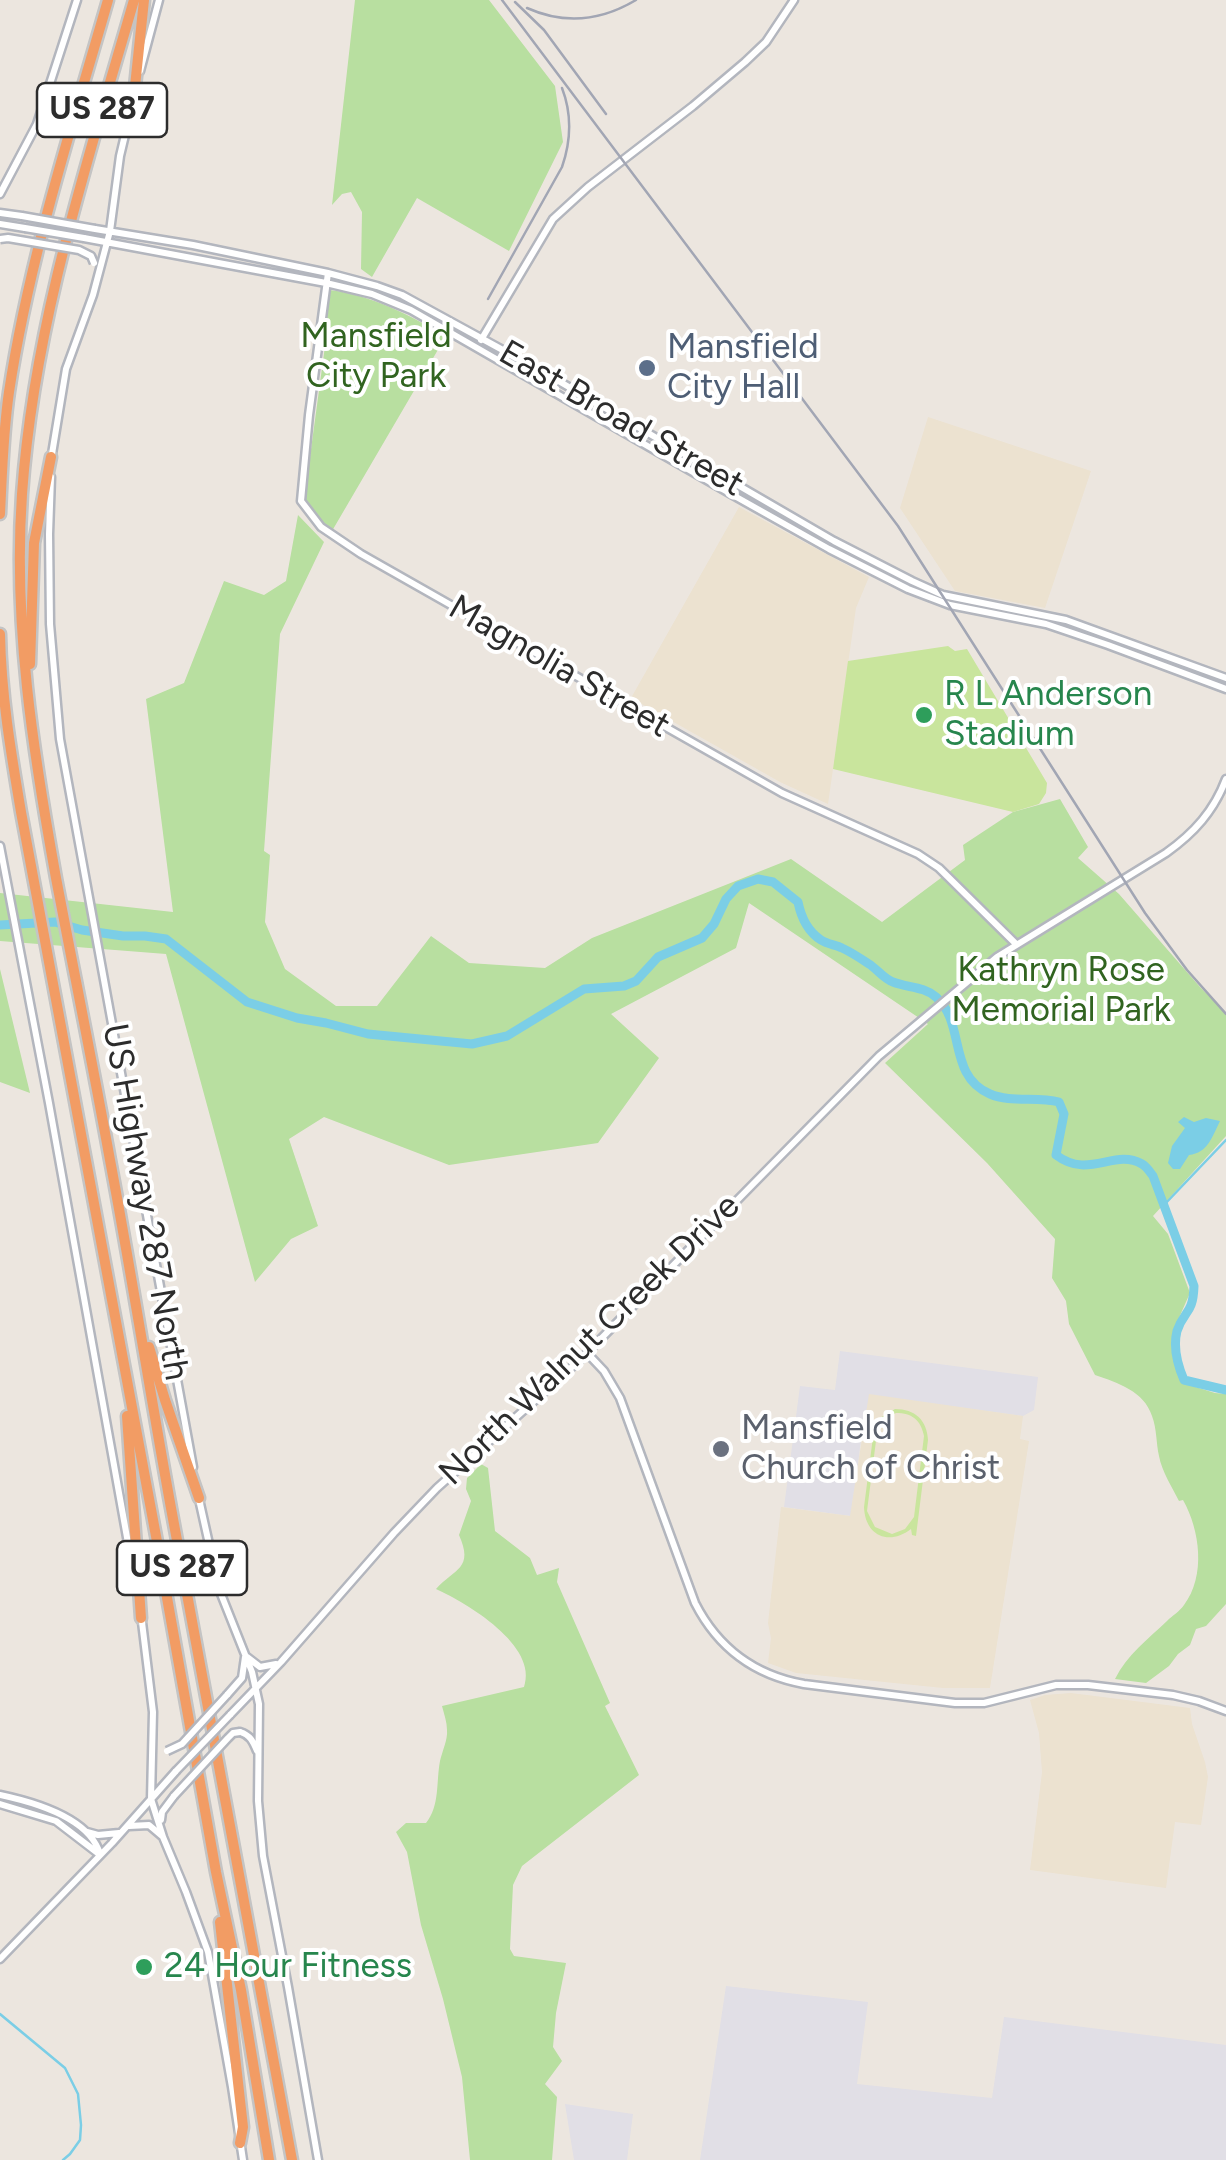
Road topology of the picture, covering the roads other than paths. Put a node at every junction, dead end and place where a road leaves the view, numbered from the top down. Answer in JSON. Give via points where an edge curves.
{"nodes":[{"id":1,"x":77,"y":0,"type":"edge"},
{"id":2,"x":108,"y":0,"type":"edge"},
{"id":3,"x":134,"y":0,"type":"edge"},
{"id":4,"x":144,"y":0,"type":"edge"},
{"id":5,"x":160,"y":0,"type":"edge"},
{"id":6,"x":794,"y":0,"type":"edge"},
{"id":7,"x":134,"y":96,"type":"junction"},
{"id":8,"x":0,"y":194,"type":"edge"},
{"id":9,"x":0,"y":213,"type":"edge"},
{"id":10,"x":112,"y":213,"type":"junction"},
{"id":11,"x":0,"y":224,"type":"edge"},
{"id":12,"x":110,"y":231,"type":"junction"},
{"id":13,"x":138,"y":235,"type":"junction"},
{"id":14,"x":0,"y":239,"type":"edge"},
{"id":15,"x":108,"y":242,"type":"junction"},
{"id":16,"x":193,"y":245,"type":"junction"},
{"id":17,"x":191,"y":257,"type":"junction"},
{"id":18,"x":278,"y":263,"type":"junction"},
{"id":19,"x":277,"y":273,"type":"junction"},
{"id":20,"x":328,"y":273,"type":"junction"},
{"id":21,"x":326,"y":283,"type":"junction"},
{"id":22,"x":376,"y":286,"type":"junction"},
{"id":23,"x":96,"y":287,"type":"junction"},
{"id":24,"x":372,"y":294,"type":"junction"},
{"id":25,"x":416,"y":302,"type":"junction"},
{"id":26,"x":411,"y":310,"type":"junction"},
{"id":27,"x":479,"y":343,"type":"junction"},
{"id":28,"x":51,"y":457,"type":"junction"},
{"id":29,"x":0,"y":514,"type":"edge"},
{"id":30,"x":795,"y":519,"type":"junction"},
{"id":31,"x":791,"y":527,"type":"junction"},
{"id":32,"x":832,"y":545,"type":"junction"},
{"id":33,"x":910,"y":585,"type":"junction"},
{"id":34,"x":971,"y":601,"type":"junction"},
{"id":35,"x":972,"y":611,"type":"junction"},
{"id":36,"x":0,"y":634,"type":"edge"},
{"id":37,"x":0,"y":658,"type":"edge"},
{"id":38,"x":1169,"y":663,"type":"junction"},
{"id":39,"x":1226,"y":678,"type":"edge"},
{"id":40,"x":1226,"y":689,"type":"edge"},
{"id":41,"x":26,"y":694,"type":"junction"},
{"id":42,"x":1226,"y":779,"type":"edge"},
{"id":43,"x":0,"y":846,"type":"edge"},
{"id":44,"x":1016,"y":944,"type":"junction"},
{"id":45,"x":140,"y":1326,"type":"junction"},
{"id":46,"x":118,"y":1336,"type":"junction"},
{"id":47,"x":587,"y":1353,"type":"junction"},
{"id":48,"x":198,"y":1498,"type":"junction"},
{"id":49,"x":141,"y":1618,"type":"junction"},
{"id":50,"x":245,"y":1654,"type":"junction"},
{"id":51,"x":281,"y":1662,"type":"junction"},
{"id":52,"x":256,"y":1688,"type":"junction"},
{"id":53,"x":1226,"y":1712,"type":"edge"},
{"id":54,"x":152,"y":1728,"type":"junction"},
{"id":55,"x":259,"y":1757,"type":"junction"},
{"id":56,"x":0,"y":1795,"type":"edge"},
{"id":57,"x":152,"y":1799,"type":"junction"},
{"id":58,"x":0,"y":1804,"type":"edge"},
{"id":59,"x":41,"y":1804,"type":"junction"},
{"id":60,"x":22,"y":1809,"type":"junction"},
{"id":61,"x":82,"y":1829,"type":"junction"},
{"id":62,"x":123,"y":1829,"type":"junction"},
{"id":63,"x":163,"y":1837,"type":"junction"},
{"id":64,"x":100,"y":1855,"type":"junction"},
{"id":65,"x":219,"y":1886,"type":"junction"},
{"id":66,"x":0,"y":1960,"type":"edge"},
{"id":67,"x":240,"y":2142,"type":"junction"},
{"id":68,"x":243,"y":2160,"type":"edge"},
{"id":69,"x":269,"y":2160,"type":"edge"},
{"id":70,"x":292,"y":2160,"type":"edge"},
{"id":71,"x":318,"y":2160,"type":"edge"}],
"edges":[{"from":1,"to":8,"type":"main road","via":[[37,124]]},
{"from":2,"to":29,"type":"highway","number":"US 287","via":[[23,315],[3,436]]},
{"from":3,"to":41,"type":"highway","number":"US 287","via":[[62,250],[36,372],[20,540]]},
{"from":4,"to":7,"type":"highway"},
{"from":5,"to":7,"type":"main road","name":"US Highway 287 North"},
{"from":6,"to":27,"type":"main road","via":[[766,42],[732,75],[553,218]]},
{"from":7,"to":10,"type":"main road","name":"US Highway 287 North"},
{"from":9,"to":12,"type":"main road","name":"East Broad Street","bridge":true},
{"from":10,"to":12,"type":"main road","name":"US Highway 287 North"},
{"from":10,"to":13,"type":"main road","via":[[122,229]]},
{"from":11,"to":15,"type":"main road","name":"East Broad Street","bridge":true},
{"from":12,"to":13,"type":"main road","name":"East Broad Street"},
{"from":12,"to":15,"type":"main road","name":"US Highway 287 North"},
{"from":13,"to":16,"type":"main road","name":"East Broad Street"},
{"from":14,"to":23,"type":"main road","bridge":true,"via":[[78,250],[94,263]]},
{"from":15,"to":17,"type":"main road","name":"East Broad Street"},
{"from":15,"to":23,"type":"main road","name":"US Highway 287 North"},
{"from":16,"to":17,"type":"main road"},
{"from":16,"to":18,"type":"main road","name":"East Broad Street"},
{"from":17,"to":19,"type":"main road","name":"East Broad Street"},
{"from":18,"to":19,"type":"main road"},
{"from":18,"to":20,"type":"main road","name":"East Broad Street"},
{"from":19,"to":21,"type":"main road","name":"East Broad Street"},
{"from":20,"to":21,"type":"main road","name":"Magnolia Street"},
{"from":20,"to":22,"type":"main road","name":"East Broad Street"},
{"from":21,"to":24,"type":"main road","name":"East Broad Street"},
{"from":21,"to":44,"type":"main road","name":"Magnolia Street","via":[[301,501],[321,527],[782,793],[918,854]]},
{"from":22,"to":24,"type":"main road"},
{"from":22,"to":25,"type":"main road","name":"East Broad Street"},
{"from":23,"to":28,"type":"main road","name":"US Highway 287 North","via":[[66,369]]},
{"from":24,"to":26,"type":"main road","name":"East Broad Street"},
{"from":25,"to":26,"type":"main road"},
{"from":25,"to":27,"type":"main road","name":"East Broad Street"},
{"from":26,"to":27,"type":"main road","name":"East Broad Street"},
{"from":27,"to":30,"type":"main road","name":"East Broad Street","via":[[543,372]]},
{"from":27,"to":31,"type":"main road","name":"East Broad Street"},
{"from":28,"to":41,"type":"highway","via":[[34,544]]},
{"from":28,"to":48,"type":"main road","name":"US Highway 287 North","via":[[49,573],[60,738]]},
{"from":30,"to":31,"type":"main road"},
{"from":30,"to":32,"type":"main road","name":"East Broad Street"},
{"from":31,"to":32,"type":"main road","name":"East Broad Street"},
{"from":32,"to":33,"type":"main road","name":"East Broad Street"},
{"from":33,"to":34,"type":"main road","name":"East Broad Street"},
{"from":33,"to":35,"type":"main road","name":"East Broad Street"},
{"from":34,"to":35,"type":"main road"},
{"from":34,"to":38,"type":"main road","name":"East Broad Street","via":[[1066,620]]},
{"from":35,"to":38,"type":"main road","name":"East Broad Street","via":[[1046,624]]},
{"from":36,"to":37,"type":"highway","number":"US 287"},
{"from":37,"to":46,"type":"highway","number":"US 287","via":[[8,740]]},
{"from":38,"to":39,"type":"main road","name":"East Broad Street"},
{"from":38,"to":40,"type":"main road","name":"East Broad Street"},
{"from":41,"to":45,"type":"highway","number":"US 287"},
{"from":42,"to":44,"type":"main road","name":"North Walnut Creek Drive","via":[[1192,834]]},
{"from":43,"to":49,"type":"main road"},
{"from":44,"to":47,"type":"main road","name":"North Walnut Creek Drive","via":[[853,1081]]},
{"from":45,"to":48,"type":"highway"},
{"from":45,"to":70,"type":"highway","number":"US 287"},
{"from":46,"to":49,"type":"highway"},
{"from":46,"to":65,"type":"highway","number":"US 287"},
{"from":47,"to":51,"type":"main road","name":"North Walnut Creek Drive","via":[[430,1495]]},
{"from":47,"to":53,"type":"main road","via":[[620,1398],[703,1618],[724,1646],[756,1669],[785,1680],[955,1703],[1088,1685],[1173,1695]]},
{"from":48,"to":50,"type":"main road","name":"US Highway 287 North","via":[[219,1589]]},
{"from":49,"to":54,"type":"main road"},
{"from":50,"to":51,"type":"main road","via":[[260,1667]]},
{"from":50,"to":52,"type":"main road","name":"US Highway 287 North"},
{"from":50,"to":54,"type":"main road","bridge":true,"via":[[242,1678],[182,1744],[167,1751],[156,1744]]},
{"from":51,"to":52,"type":"main road","name":"North Walnut Creek Drive"},
{"from":52,"to":55,"type":"main road","name":"US Highway 287 North"},
{"from":52,"to":57,"type":"main road","name":"North Walnut Creek Drive","bridge":true},
{"from":54,"to":57,"type":"main road"},
{"from":55,"to":63,"type":"main road","bridge":true,"via":[[246,1734],[234,1733],[162,1812]]},
{"from":55,"to":71,"type":"main road","name":"US Highway 287 North","via":[[263,1856]]},
{"from":56,"to":59,"type":"main road"},
{"from":57,"to":62,"type":"main road","name":"North Walnut Creek Drive"},
{"from":57,"to":63,"type":"main road"},
{"from":58,"to":60,"type":"main road"},
{"from":59,"to":60,"type":"main road"},
{"from":59,"to":61,"type":"main road"},
{"from":60,"to":64,"type":"main road","via":[[56,1822]]},
{"from":61,"to":62,"type":"main road","via":[[98,1835]]},
{"from":61,"to":64,"type":"main road"},
{"from":62,"to":63,"type":"main road","via":[[150,1825]]},
{"from":62,"to":64,"type":"main road","name":"North Walnut Creek Drive"},
{"from":63,"to":67,"type":"main road","via":[[208,1952]]},
{"from":64,"to":66,"type":"main road","name":"North Walnut Creek Drive"},
{"from":65,"to":67,"type":"highway","via":[[244,2127]]},
{"from":65,"to":69,"type":"highway","number":"US 287"},
{"from":67,"to":68,"type":"main road"}]}
